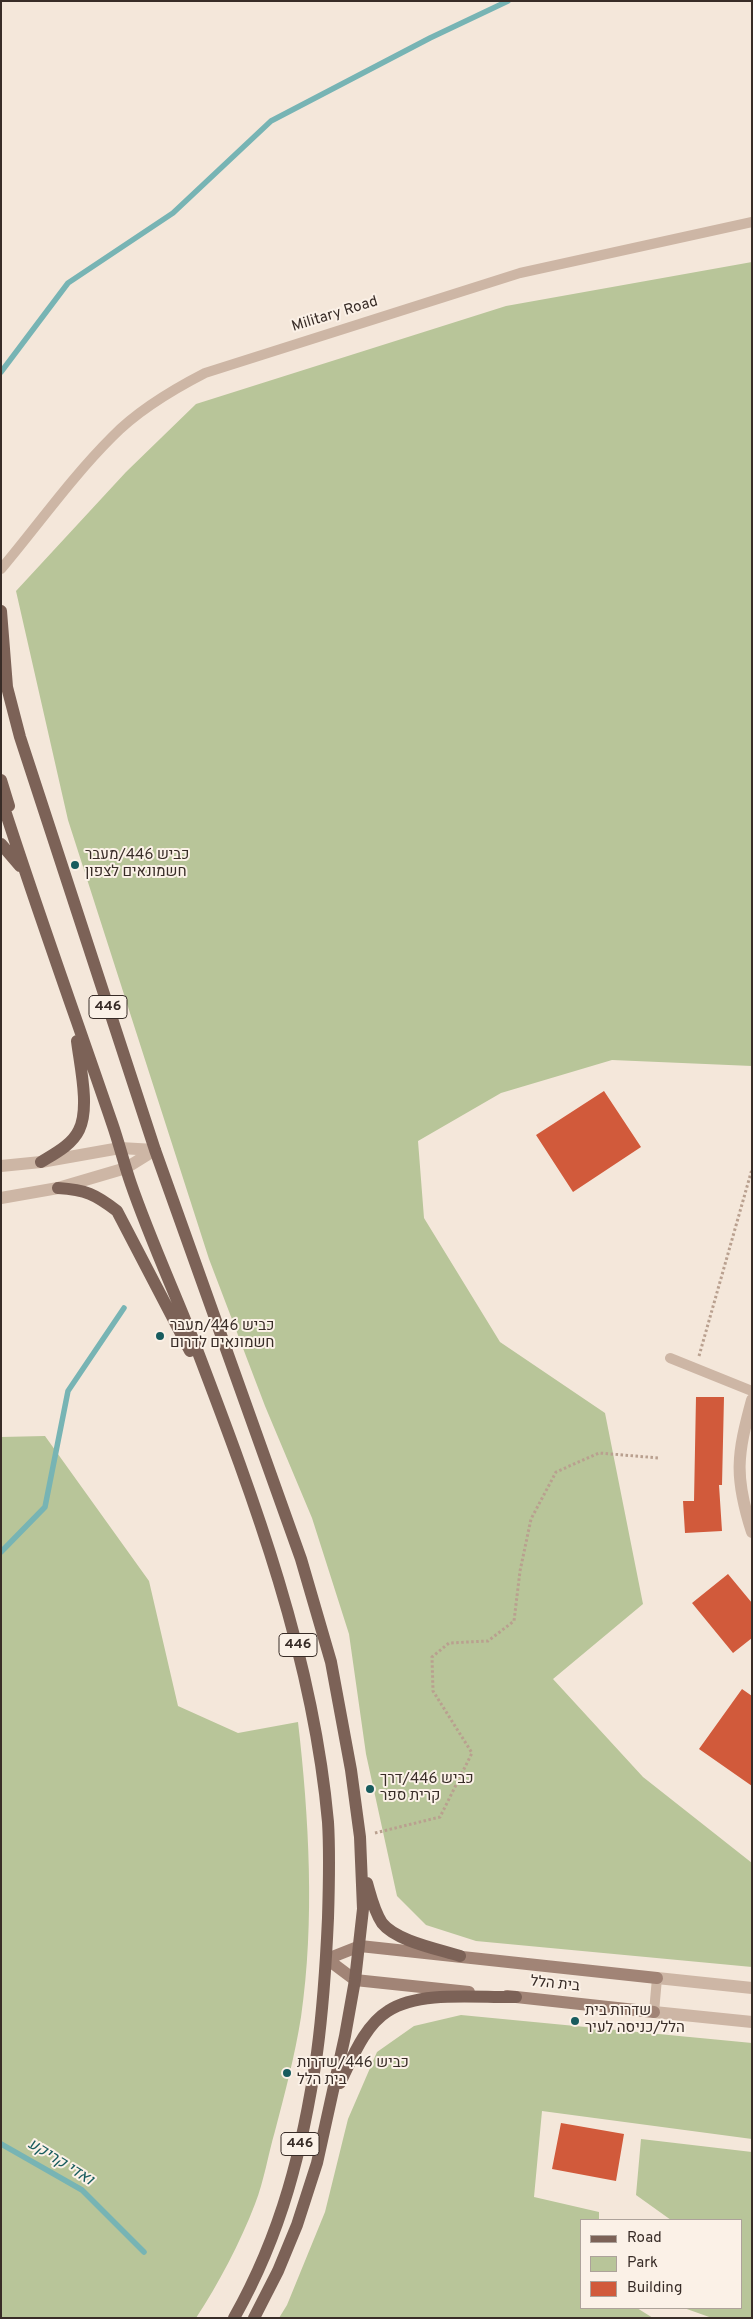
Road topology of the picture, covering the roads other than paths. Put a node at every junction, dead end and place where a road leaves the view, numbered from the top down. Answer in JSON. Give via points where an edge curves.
{"nodes":[{"id":1,"x":752,"y":222,"type":"edge"},
{"id":2,"x":1,"y":569,"type":"edge"},
{"id":3,"x":1,"y":611,"type":"edge"},
{"id":4,"x":1,"y":780,"type":"edge"},
{"id":5,"x":1,"y":798,"type":"edge"},
{"id":6,"x":1,"y":820,"type":"edge"},
{"id":7,"x":1,"y":844,"type":"edge"},
{"id":8,"x":20,"y":866,"type":"junction"},
{"id":9,"x":31,"y":893,"type":"junction"},
{"id":10,"x":75,"y":1019,"type":"junction"},
{"id":11,"x":120,"y":1148,"type":"junction"},
{"id":12,"x":155,"y":1150,"type":"junction"},
{"id":13,"x":41,"y":1162,"type":"junction"},
{"id":14,"x":1,"y":1166,"type":"edge"},
{"id":15,"x":126,"y":1168,"type":"junction"},
{"id":16,"x":58,"y":1188,"type":"junction"},
{"id":17,"x":1,"y":1198,"type":"edge"},
{"id":18,"x":670,"y":1358,"type":"dead end"},
{"id":19,"x":752,"y":1391,"type":"edge"},
{"id":20,"x":214,"y":1395,"type":"junction"},
{"id":21,"x":752,"y":1400,"type":"edge"},
{"id":22,"x":752,"y":1532,"type":"edge"},
{"id":23,"x":362,"y":1864,"type":"junction"},
{"id":24,"x":360,"y":1946,"type":"junction"},
{"id":25,"x":460,"y":1956,"type":"junction"},
{"id":26,"x":327,"y":1959,"type":"junction"},
{"id":27,"x":658,"y":1978,"type":"junction"},
{"id":28,"x":355,"y":1980,"type":"junction"},
{"id":29,"x":752,"y":1988,"type":"edge"},
{"id":30,"x":516,"y":1997,"type":"junction"},
{"id":31,"x":654,"y":2012,"type":"junction"},
{"id":32,"x":752,"y":2022,"type":"edge"},
{"id":33,"x":332,"y":2097,"type":"junction"},
{"id":34,"x":234,"y":2318,"type":"edge"},
{"id":35,"x":254,"y":2318,"type":"edge"}],
"edges":[{"from":1,"to":2,"type":"lane","name":"Military Road","via":[[520,273],[206,373],[142,411],[112,437]]},
{"from":3,"to":12,"type":"main road","number":"446","via":[[7,687],[20,738]]},
{"from":4,"to":9,"type":"main road","number":"446","via":[[20,839]]},
{"from":5,"to":9,"type":"main road","number":"446"},
{"from":6,"to":8,"type":"main road","number":"446"},
{"from":7,"to":8,"type":"main road","number":"446"},
{"from":8,"to":9,"type":"main road","number":"446"},
{"from":9,"to":10,"type":"main road","number":"446"},
{"from":10,"to":11,"type":"main road","number":"446"},
{"from":10,"to":13,"type":"main road","via":[[84,1106],[79,1130],[65,1147]]},
{"from":11,"to":12,"type":"street"},
{"from":11,"to":13,"type":"street"},
{"from":11,"to":15,"type":"main road","number":"446"},
{"from":12,"to":15,"type":"street"},
{"from":12,"to":23,"type":"main road","number":"446","via":[[317,1609],[341,1712]]},
{"from":13,"to":14,"type":"street"},
{"from":15,"to":16,"type":"street"},
{"from":15,"to":20,"type":"main road","number":"446"},
{"from":16,"to":17,"type":"street"},
{"from":16,"to":20,"type":"main road","via":[[82,1190],[98,1196],[117,1211]]},
{"from":18,"to":19,"type":"lane"},
{"from":20,"to":26,"type":"main road","number":"446","via":[[295,1631],[317,1734],[328,1826]]},
{"from":21,"to":22,"type":"street","via":[[740,1445],[738,1477]]},
{"from":23,"to":24,"type":"main road","number":"446"},
{"from":23,"to":25,"type":"main road","via":[[372,1902],[383,1924],[397,1934]]},
{"from":24,"to":25,"type":"main road","name":"בית הלל"},
{"from":24,"to":26,"type":"main road"},
{"from":24,"to":28,"type":"main road","number":"446"},
{"from":25,"to":27,"type":"main road","name":"בית הלל"},
{"from":26,"to":28,"type":"main road"},
{"from":26,"to":34,"type":"main road","number":"446","via":[[318,2041],[299,2150],[278,2224]]},
{"from":27,"to":29,"type":"street","name":"בית הלל"},
{"from":27,"to":31,"type":"lane"},
{"from":28,"to":30,"type":"main road","name":"בית הלל"},
{"from":28,"to":33,"type":"main road","number":"446"},
{"from":30,"to":31,"type":"main road","name":"בית הלל"},
{"from":30,"to":33,"type":"main road","via":[[432,1998],[409,2002],[388,2011],[372,2026]]},
{"from":31,"to":32,"type":"street","name":"בית הלל"},
{"from":33,"to":35,"type":"main road","number":"446","via":[[317,2163],[297,2225]]}]}
